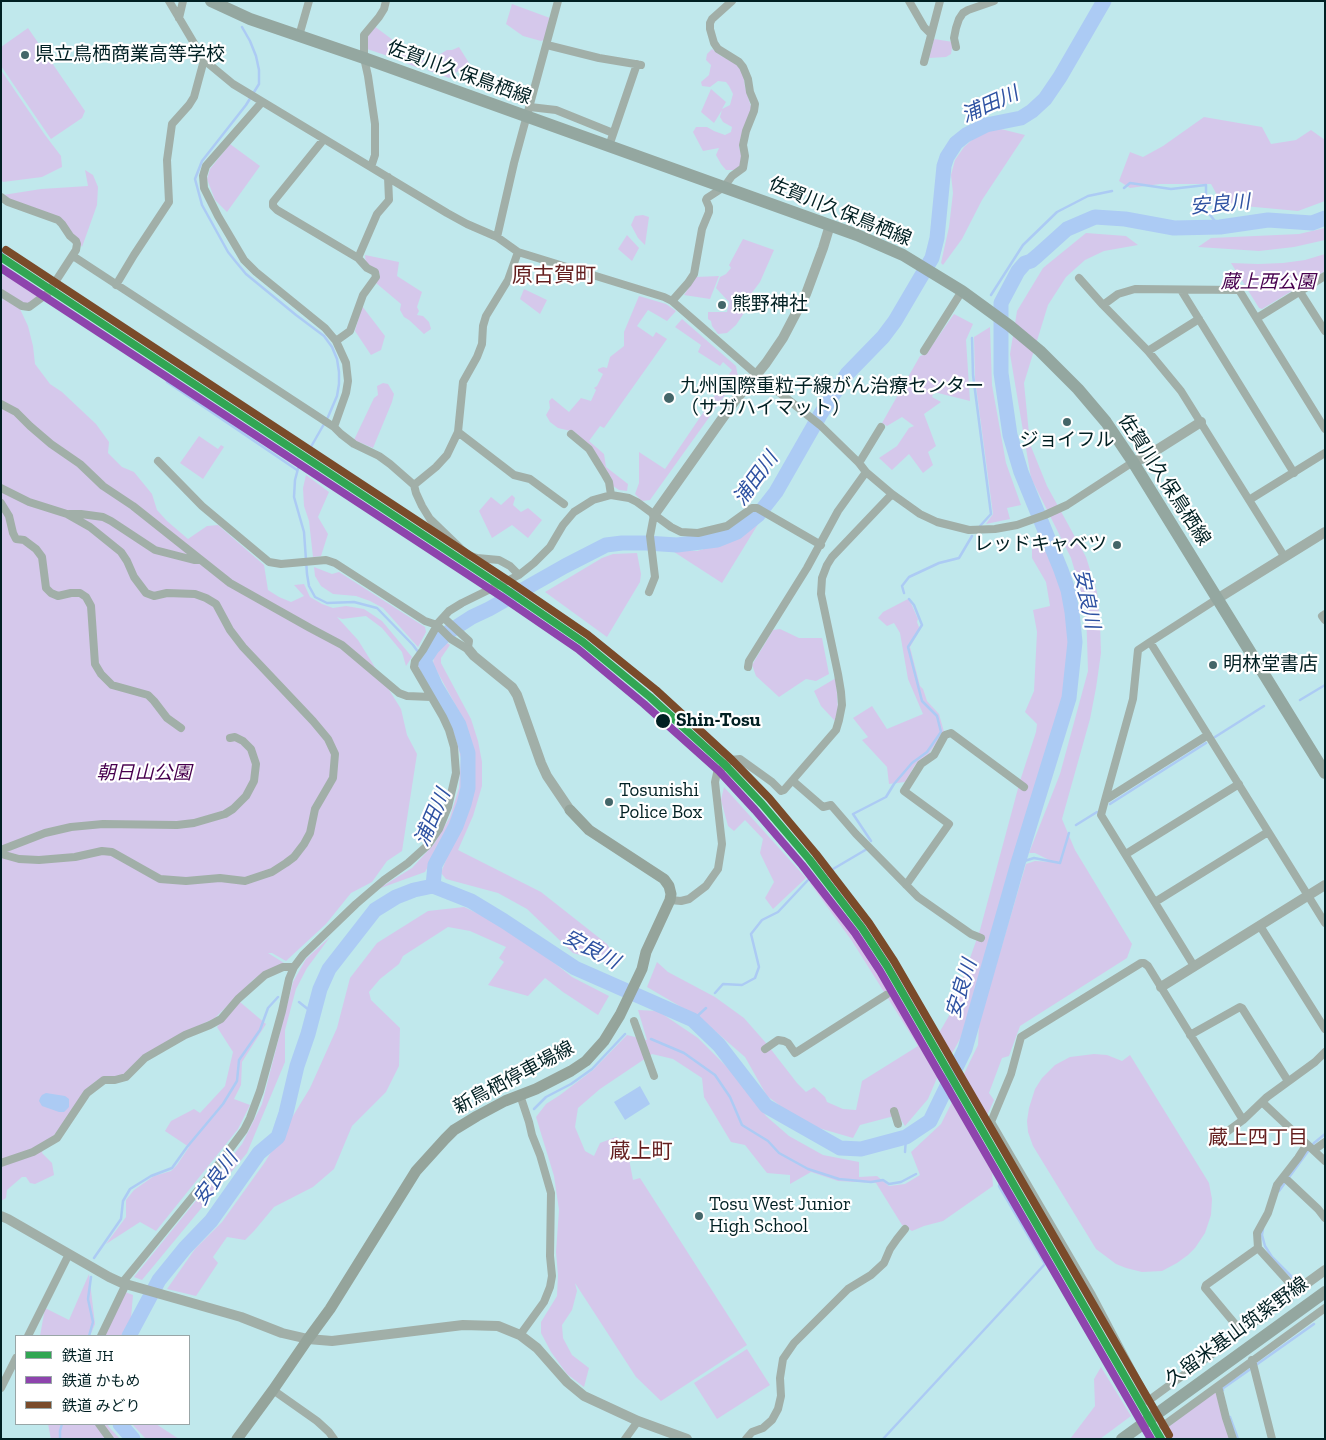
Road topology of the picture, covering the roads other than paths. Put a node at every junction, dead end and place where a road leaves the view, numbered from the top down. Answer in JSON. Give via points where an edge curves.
{"nodes":[{"id":1,"x":169,"y":1,"type":"edge"},
{"id":2,"x":183,"y":1,"type":"edge"},
{"id":3,"x":211,"y":1,"type":"edge"},
{"id":4,"x":308,"y":1,"type":"edge"},
{"id":5,"x":386,"y":1,"type":"edge"},
{"id":6,"x":558,"y":1,"type":"edge"},
{"id":7,"x":732,"y":1,"type":"edge"},
{"id":8,"x":909,"y":1,"type":"edge"},
{"id":9,"x":940,"y":1,"type":"edge"},
{"id":10,"x":994,"y":1,"type":"edge"},
{"id":11,"x":178,"y":18,"type":"junction"},
{"id":12,"x":931,"y":34,"type":"junction"},
{"id":13,"x":299,"y":36,"type":"junction"},
{"id":14,"x":547,"y":45,"type":"junction"},
{"id":15,"x":956,"y":47,"type":"dead end"},
{"id":16,"x":364,"y":58,"type":"junction"},
{"id":17,"x":204,"y":60,"type":"junction"},
{"id":18,"x":924,"y":62,"type":"dead end"},
{"id":19,"x":260,"y":101,"type":"junction"},
{"id":20,"x":528,"y":112,"type":"junction"},
{"id":21,"x":613,"y":132,"type":"junction"},
{"id":22,"x":324,"y":139,"type":"junction"},
{"id":23,"x":609,"y":146,"type":"junction"},
{"id":24,"x":372,"y":167,"type":"junction"},
{"id":25,"x":388,"y":178,"type":"junction"},
{"id":26,"x":724,"y":187,"type":"junction"},
{"id":27,"x":1,"y":197,"type":"edge"},
{"id":28,"x":830,"y":225,"type":"junction"},
{"id":29,"x":497,"y":238,"type":"junction"},
{"id":30,"x":518,"y":252,"type":"junction"},
{"id":31,"x":73,"y":256,"type":"junction"},
{"id":32,"x":358,"y":258,"type":"junction"},
{"id":33,"x":1325,"y":276,"type":"edge"},
{"id":34,"x":1079,"y":278,"type":"dead end"},
{"id":35,"x":116,"y":285,"type":"junction"},
{"id":36,"x":1181,"y":290,"type":"junction"},
{"id":37,"x":962,"y":291,"type":"junction"},
{"id":38,"x":1,"y":292,"type":"edge"},
{"id":39,"x":1300,"y":292,"type":"junction"},
{"id":40,"x":672,"y":301,"type":"junction"},
{"id":41,"x":1103,"y":305,"type":"junction"},
{"id":42,"x":1257,"y":318,"type":"junction"},
{"id":43,"x":1199,"y":319,"type":"junction"},
{"id":44,"x":1325,"y":331,"type":"edge"},
{"id":45,"x":336,"y":341,"type":"junction"},
{"id":46,"x":924,"y":351,"type":"dead end"},
{"id":47,"x":1148,"y":351,"type":"junction"},
{"id":48,"x":756,"y":374,"type":"junction"},
{"id":49,"x":1,"y":404,"type":"edge"},
{"id":50,"x":1201,"y":422,"type":"junction"},
{"id":51,"x":332,"y":426,"type":"junction"},
{"id":52,"x":881,"y":426,"type":"dead end"},
{"id":53,"x":1325,"y":429,"type":"edge"},
{"id":54,"x":458,"y":432,"type":"junction"},
{"id":55,"x":571,"y":434,"type":"dead end"},
{"id":56,"x":1325,"y":454,"type":"edge"},
{"id":57,"x":158,"y":461,"type":"dead end"},
{"id":58,"x":860,"y":462,"type":"junction"},
{"id":59,"x":1132,"y":462,"type":"junction"},
{"id":60,"x":866,"y":472,"type":"junction"},
{"id":61,"x":1294,"y":473,"type":"junction"},
{"id":62,"x":414,"y":485,"type":"junction"},
{"id":63,"x":1,"y":488,"type":"edge"},
{"id":64,"x":892,"y":494,"type":"junction"},
{"id":65,"x":611,"y":495,"type":"junction"},
{"id":66,"x":1250,"y":500,"type":"junction"},
{"id":67,"x":1,"y":504,"type":"edge"},
{"id":68,"x":564,"y":504,"type":"dead end"},
{"id":69,"x":67,"y":514,"type":"junction"},
{"id":70,"x":654,"y":515,"type":"junction"},
{"id":71,"x":1325,"y":532,"type":"edge"},
{"id":72,"x":821,"y":545,"type":"junction"},
{"id":73,"x":1284,"y":556,"type":"junction"},
{"id":74,"x":201,"y":560,"type":"junction"},
{"id":75,"x":519,"y":575,"type":"junction"},
{"id":76,"x":649,"y":592,"type":"dead end"},
{"id":77,"x":1217,"y":599,"type":"junction"},
{"id":78,"x":1325,"y":614,"type":"edge"},
{"id":79,"x":444,"y":618,"type":"junction"},
{"id":80,"x":1325,"y":620,"type":"edge"},
{"id":81,"x":440,"y":628,"type":"junction"},
{"id":82,"x":1150,"y":642,"type":"junction"},
{"id":83,"x":469,"y":650,"type":"junction"},
{"id":84,"x":748,"y":667,"type":"dead end"},
{"id":85,"x":431,"y":697,"type":"junction"},
{"id":86,"x":181,"y":728,"type":"dead end"},
{"id":87,"x":1208,"y":735,"type":"junction"},
{"id":88,"x":230,"y":738,"type":"dead end"},
{"id":89,"x":1325,"y":773,"type":"edge"},
{"id":90,"x":793,"y":781,"type":"junction"},
{"id":91,"x":1238,"y":784,"type":"junction"},
{"id":92,"x":1024,"y":787,"type":"dead end"},
{"id":93,"x":1105,"y":800,"type":"junction"},
{"id":94,"x":570,"y":810,"type":"joint"},
{"id":95,"x":1268,"y":832,"type":"junction"},
{"id":96,"x":1,"y":852,"type":"edge"},
{"id":97,"x":1126,"y":854,"type":"junction"},
{"id":98,"x":906,"y":885,"type":"junction"},
{"id":99,"x":1325,"y":885,"type":"edge"},
{"id":100,"x":1308,"y":895,"type":"junction"},
{"id":101,"x":670,"y":900,"type":"junction"},
{"id":102,"x":1155,"y":902,"type":"junction"},
{"id":103,"x":1325,"y":923,"type":"edge"},
{"id":104,"x":1260,"y":926,"type":"junction"},
{"id":105,"x":981,"y":938,"type":"dead end"},
{"id":106,"x":1194,"y":966,"type":"junction"},
{"id":107,"x":294,"y":967,"type":"junction"},
{"id":108,"x":1161,"y":987,"type":"junction"},
{"id":109,"x":886,"y":995,"type":"dead end"},
{"id":110,"x":634,"y":1021,"type":"dead end"},
{"id":111,"x":1325,"y":1029,"type":"edge"},
{"id":112,"x":1190,"y":1035,"type":"junction"},
{"id":113,"x":765,"y":1049,"type":"dead end"},
{"id":114,"x":1325,"y":1052,"type":"edge"},
{"id":115,"x":654,"y":1076,"type":"dead end"},
{"id":116,"x":1288,"y":1081,"type":"junction"},
{"id":117,"x":520,"y":1095,"type":"junction"},
{"id":118,"x":1262,"y":1102,"type":"junction"},
{"id":119,"x":894,"y":1112,"type":"dead end"},
{"id":120,"x":1242,"y":1120,"type":"junction"},
{"id":121,"x":898,"y":1124,"type":"dead end"},
{"id":122,"x":1217,"y":1139,"type":"dead end"},
{"id":123,"x":1325,"y":1142,"type":"edge"},
{"id":124,"x":1311,"y":1147,"type":"junction"},
{"id":125,"x":1325,"y":1161,"type":"edge"},
{"id":126,"x":1,"y":1163,"type":"edge"},
{"id":127,"x":1286,"y":1179,"type":"junction"},
{"id":128,"x":1,"y":1216,"type":"edge"},
{"id":129,"x":1325,"y":1218,"type":"edge"},
{"id":130,"x":906,"y":1229,"type":"dead end"},
{"id":131,"x":1258,"y":1248,"type":"junction"},
{"id":132,"x":69,"y":1254,"type":"junction"},
{"id":133,"x":1325,"y":1270,"type":"edge"},
{"id":134,"x":124,"y":1283,"type":"junction"},
{"id":135,"x":1296,"y":1290,"type":"junction"},
{"id":136,"x":1325,"y":1292,"type":"edge"},
{"id":137,"x":1325,"y":1308,"type":"edge"},
{"id":138,"x":1241,"y":1331,"type":"junction"},
{"id":139,"x":28,"y":1335,"type":"edge"},
{"id":140,"x":101,"y":1335,"type":"edge"},
{"id":141,"x":520,"y":1335,"type":"junction"},
{"id":142,"x":308,"y":1339,"type":"junction"},
{"id":143,"x":15,"y":1360,"type":"edge"},
{"id":144,"x":1252,"y":1360,"type":"junction"},
{"id":145,"x":1218,"y":1386,"type":"junction"},
{"id":146,"x":1,"y":1388,"type":"edge"},
{"id":147,"x":274,"y":1390,"type":"junction"},
{"id":148,"x":638,"y":1421,"type":"junction"},
{"id":149,"x":100,"y":1425,"type":"edge"},
{"id":150,"x":1163,"y":1426,"type":"dead end"},
{"id":151,"x":110,"y":1439,"type":"edge"},
{"id":152,"x":237,"y":1439,"type":"edge"},
{"id":153,"x":334,"y":1439,"type":"edge"},
{"id":154,"x":625,"y":1439,"type":"edge"},
{"id":155,"x":687,"y":1439,"type":"edge"},
{"id":156,"x":746,"y":1439,"type":"edge"},
{"id":157,"x":1122,"y":1439,"type":"edge"},
{"id":158,"x":1233,"y":1439,"type":"edge"},
{"id":159,"x":1272,"y":1439,"type":"edge"}],
"edges":[{"from":1,"to":11,"type":"street"},
{"from":2,"to":11,"type":"street"},
{"from":3,"to":13,"type":"main road","name":"佐賀川久保鳥栖線"},
{"from":4,"to":13,"type":"street"},
{"from":5,"to":16,"type":"street","via":[[384,9],[364,35]]},
{"from":6,"to":14,"type":"street"},
{"from":7,"to":26,"type":"street","via":[[712,19],[710,29],[718,49],[743,67],[755,104],[743,146],[743,168]]},
{"from":8,"to":12,"type":"street"},
{"from":9,"to":12,"type":"street"},
{"from":10,"to":15,"type":"street","via":[[963,13],[956,28]]},
{"from":11,"to":17,"type":"street"},
{"from":12,"to":18,"type":"street"},
{"from":13,"to":16,"type":"main road","name":"佐賀川久保鳥栖線"},
{"from":14,"to":20,"type":"street"},
{"from":14,"to":21,"type":"street","via":[[639,65]]},
{"from":16,"to":20,"type":"main road","name":"佐賀川久保鳥栖線"},
{"from":16,"to":24,"type":"street","via":[[375,124]]},
{"from":17,"to":19,"type":"street","via":[[232,84]]},
{"from":17,"to":35,"type":"street","via":[[194,97],[172,124],[167,160],[169,202]]},
{"from":19,"to":22,"type":"street"},
{"from":19,"to":45,"type":"street","via":[[206,166],[204,188],[244,260]]},
{"from":20,"to":21,"type":"street","via":[[556,110]]},
{"from":20,"to":23,"type":"main road","name":"佐賀川久保鳥栖線"},
{"from":20,"to":29,"type":"street"},
{"from":21,"to":23,"type":"street"},
{"from":22,"to":24,"type":"street"},
{"from":22,"to":32,"type":"street","via":[[273,206]]},
{"from":23,"to":26,"type":"main road","name":"佐賀川久保鳥栖線"},
{"from":24,"to":25,"type":"street"},
{"from":25,"to":29,"type":"street"},
{"from":25,"to":32,"type":"street","via":[[389,200],[377,214]]},
{"from":26,"to":28,"type":"main road","name":"佐賀川久保鳥栖線"},
{"from":26,"to":40,"type":"street","via":[[706,200],[709,212],[702,229],[694,274]]},
{"from":27,"to":31,"type":"street","via":[[58,220],[76,241]]},
{"from":28,"to":37,"type":"main road","name":"佐賀川久保鳥栖線","via":[[903,256]]},
{"from":28,"to":48,"type":"street","via":[[801,306],[783,338]]},
{"from":29,"to":30,"type":"street"},
{"from":30,"to":40,"type":"street"},
{"from":30,"to":54,"type":"street","via":[[508,280],[486,316],[482,344],[463,382]]},
{"from":31,"to":35,"type":"street"},
{"from":31,"to":38,"type":"street","via":[[48,293],[29,307]]},
{"from":32,"to":45,"type":"street","via":[[375,272],[376,277],[363,295],[350,331]]},
{"from":33,"to":39,"type":"street"},
{"from":34,"to":41,"type":"street"},
{"from":35,"to":51,"type":"street"},
{"from":36,"to":41,"type":"street","via":[[1136,289],[1118,294]]},
{"from":36,"to":42,"type":"street","via":[[1239,290]]},
{"from":36,"to":43,"type":"street"},
{"from":37,"to":46,"type":"street"},
{"from":37,"to":59,"type":"main road","name":"佐賀川久保鳥栖線","via":[[1035,346],[1078,389],[1106,422]]},
{"from":39,"to":42,"type":"street"},
{"from":39,"to":44,"type":"street"},
{"from":40,"to":48,"type":"street"},
{"from":41,"to":47,"type":"street"},
{"from":42,"to":53,"type":"street"},
{"from":43,"to":47,"type":"street"},
{"from":43,"to":61,"type":"street"},
{"from":45,"to":51,"type":"street","via":[[346,363],[348,380]]},
{"from":47,"to":50,"type":"street"},
{"from":48,"to":58,"type":"street"},
{"from":48,"to":70,"type":"street"},
{"from":49,"to":74,"type":"street","via":[[16,412],[102,486],[133,506]]},
{"from":50,"to":59,"type":"street","via":[[1144,458]]},
{"from":50,"to":66,"type":"street"},
{"from":51,"to":62,"type":"street","via":[[354,444],[379,456]]},
{"from":52,"to":58,"type":"street"},
{"from":54,"to":62,"type":"street","via":[[447,455]]},
{"from":54,"to":68,"type":"street","via":[[514,475],[530,479]]},
{"from":55,"to":65,"type":"street","via":[[589,449],[609,482]]},
{"from":56,"to":61,"type":"street"},
{"from":57,"to":81,"type":"street","via":[[202,506],[269,562],[326,560],[335,563]]},
{"from":58,"to":60,"type":"street"},
{"from":59,"to":64,"type":"street","via":[[1060,508],[995,529],[978,531],[936,522]]},
{"from":59,"to":77,"type":"main road","name":"佐賀川久保鳥栖線"},
{"from":60,"to":64,"type":"street"},
{"from":60,"to":72,"type":"street","via":[[847,497]]},
{"from":61,"to":66,"type":"street"},
{"from":62,"to":75,"type":"street","via":[[430,519],[468,555],[498,560]]},
{"from":63,"to":69,"type":"street"},
{"from":64,"to":90,"type":"street","via":[[832,557],[824,571],[820,594],[842,705],[836,730]]},
{"from":65,"to":70,"type":"street","via":[[629,498]]},
{"from":65,"to":75,"type":"street","via":[[593,500],[574,512],[550,547]]},
{"from":66,"to":73,"type":"street"},
{"from":67,"to":86,"type":"street","via":[[9,516],[16,539],[24,540],[42,557],[46,588],[58,596],[71,593],[86,597],[91,606],[95,664],[101,674],[112,685],[148,695],[167,718]]},
{"from":69,"to":74,"type":"street","via":[[103,517],[155,550]]},
{"from":69,"to":96,"type":"street","via":[[90,527],[121,552],[146,593],[154,596],[195,594],[216,604],[243,647],[328,739],[335,754],[332,778],[316,809],[310,833],[294,857],[272,872],[245,881],[160,879],[112,852],[102,850],[75,857],[39,860],[19,859]]},
{"from":70,"to":72,"type":"street","via":[[682,532],[698,533],[727,526],[752,508],[757,508]]},
{"from":70,"to":76,"type":"street","via":[[650,536],[655,577]]},
{"from":71,"to":73,"type":"street"},
{"from":72,"to":84,"type":"street"},
{"from":73,"to":77,"type":"street"},
{"from":74,"to":85,"type":"street","via":[[230,583],[342,645],[399,693]]},
{"from":75,"to":79,"type":"street","via":[[462,603]]},
{"from":77,"to":82,"type":"street"},
{"from":77,"to":89,"type":"main road","name":"佐賀川久保鳥栖線"},
{"from":78,"to":80,"type":"street","via":[[1322,616]]},
{"from":79,"to":81,"type":"street"},
{"from":79,"to":83,"type":"street","via":[[469,641]]},
{"from":81,"to":83,"type":"street","via":[[450,639]]},
{"from":81,"to":85,"type":"street","via":[[414,667]]},
{"from":82,"to":87,"type":"street"},
{"from":82,"to":93,"type":"street","via":[[1138,650],[1133,699]]},
{"from":83,"to":94,"type":"street","via":[[512,687],[540,764]]},
{"from":85,"to":107,"type":"street","via":[[449,730],[456,773],[439,829],[428,845],[356,904],[303,954]]},
{"from":87,"to":91,"type":"street"},
{"from":87,"to":93,"type":"street"},
{"from":88,"to":96,"type":"street","via":[[243,740],[251,749],[256,764],[254,781],[246,796],[225,814],[194,823],[71,827],[45,832]]},
{"from":90,"to":98,"type":"street","via":[[823,807],[831,806]]},
{"from":90,"to":101,"type":"street","via":[[781,791],[740,760],[731,760],[717,772],[715,782],[722,844],[718,869],[706,886],[689,899],[681,902]]},
{"from":91,"to":95,"type":"street"},
{"from":91,"to":97,"type":"street"},
{"from":92,"to":98,"type":"street","via":[[951,733],[945,735],[934,755],[921,764],[904,790],[949,824]]},
{"from":93,"to":97,"type":"street","via":[[1102,814]]},
{"from":94,"to":101,"type":"main road","via":[[589,830],[664,879],[672,894]]},
{"from":95,"to":100,"type":"street"},
{"from":95,"to":102,"type":"street"},
{"from":97,"to":102,"type":"street"},
{"from":98,"to":105,"type":"street","via":[[918,897]]},
{"from":99,"to":100,"type":"street"},
{"from":100,"to":103,"type":"street"},
{"from":100,"to":104,"type":"street"},
{"from":101,"to":117,"type":"main road","name":"新鳥栖停車場線","via":[[646,952],[642,969],[604,1041],[586,1061],[565,1075]]},
{"from":102,"to":106,"type":"street"},
{"from":104,"to":106,"type":"street"},
{"from":104,"to":111,"type":"street"},
{"from":106,"to":108,"type":"street"},
{"from":107,"to":126,"type":"street","via":[[284,967],[265,975],[221,1019],[145,1058],[126,1077],[104,1080],[87,1093],[57,1138],[33,1152]]},
{"from":107,"to":134,"type":"street","via":[[260,1091],[244,1130]]},
{"from":108,"to":112,"type":"street"},
{"from":108,"to":138,"type":"street","via":[[1148,966],[1141,963],[1021,1037],[1011,1074],[991,1122],[1092,1295],[1148,1401]]},
{"from":109,"to":113,"type":"street","via":[[795,1053],[788,1043],[778,1040]]},
{"from":110,"to":115,"type":"street"},
{"from":112,"to":116,"type":"street","via":[[1240,1007]]},
{"from":112,"to":120,"type":"street"},
{"from":114,"to":116,"type":"street"},
{"from":116,"to":118,"type":"street"},
{"from":117,"to":141,"type":"street","via":[[551,1193],[552,1276],[544,1302]]},
{"from":117,"to":142,"type":"main road","name":"新鳥栖停車場線","via":[[454,1130],[416,1171]]},
{"from":118,"to":120,"type":"street"},
{"from":118,"to":124,"type":"street"},
{"from":119,"to":121,"type":"street"},
{"from":120,"to":122,"type":"street"},
{"from":123,"to":124,"type":"street"},
{"from":124,"to":125,"type":"street"},
{"from":124,"to":127,"type":"street"},
{"from":127,"to":129,"type":"street"},
{"from":127,"to":131,"type":"street","via":[[1277,1185],[1268,1213],[1257,1232]]},
{"from":128,"to":132,"type":"street"},
{"from":130,"to":156,"type":"street","via":[[884,1263],[848,1289],[794,1343],[783,1359],[778,1409],[772,1420]]},
{"from":131,"to":135,"type":"street"},
{"from":131,"to":138,"type":"street","via":[[1205,1288]]},
{"from":132,"to":134,"type":"street"},
{"from":132,"to":139,"type":"street"},
{"from":133,"to":135,"type":"street"},
{"from":134,"to":140,"type":"street"},
{"from":134,"to":142,"type":"street"},
{"from":135,"to":138,"type":"street"},
{"from":136,"to":157,"type":"main road","name":"久留米基山筑紫野線"},
{"from":137,"to":144,"type":"street"},
{"from":141,"to":142,"type":"street","via":[[498,1326],[464,1325],[332,1341]]},
{"from":141,"to":148,"type":"street","via":[[584,1396]]},
{"from":142,"to":147,"type":"main road","name":"新鳥栖停車場線"},
{"from":143,"to":146,"type":"street"},
{"from":144,"to":145,"type":"street"},
{"from":144,"to":159,"type":"street"},
{"from":145,"to":150,"type":"street"},
{"from":145,"to":158,"type":"street"},
{"from":147,"to":152,"type":"main road","name":"新鳥栖停車場線"},
{"from":147,"to":153,"type":"street","via":[[317,1421]]},
{"from":148,"to":154,"type":"street"},
{"from":148,"to":155,"type":"street"},
{"from":149,"to":151,"type":"street"}]}
